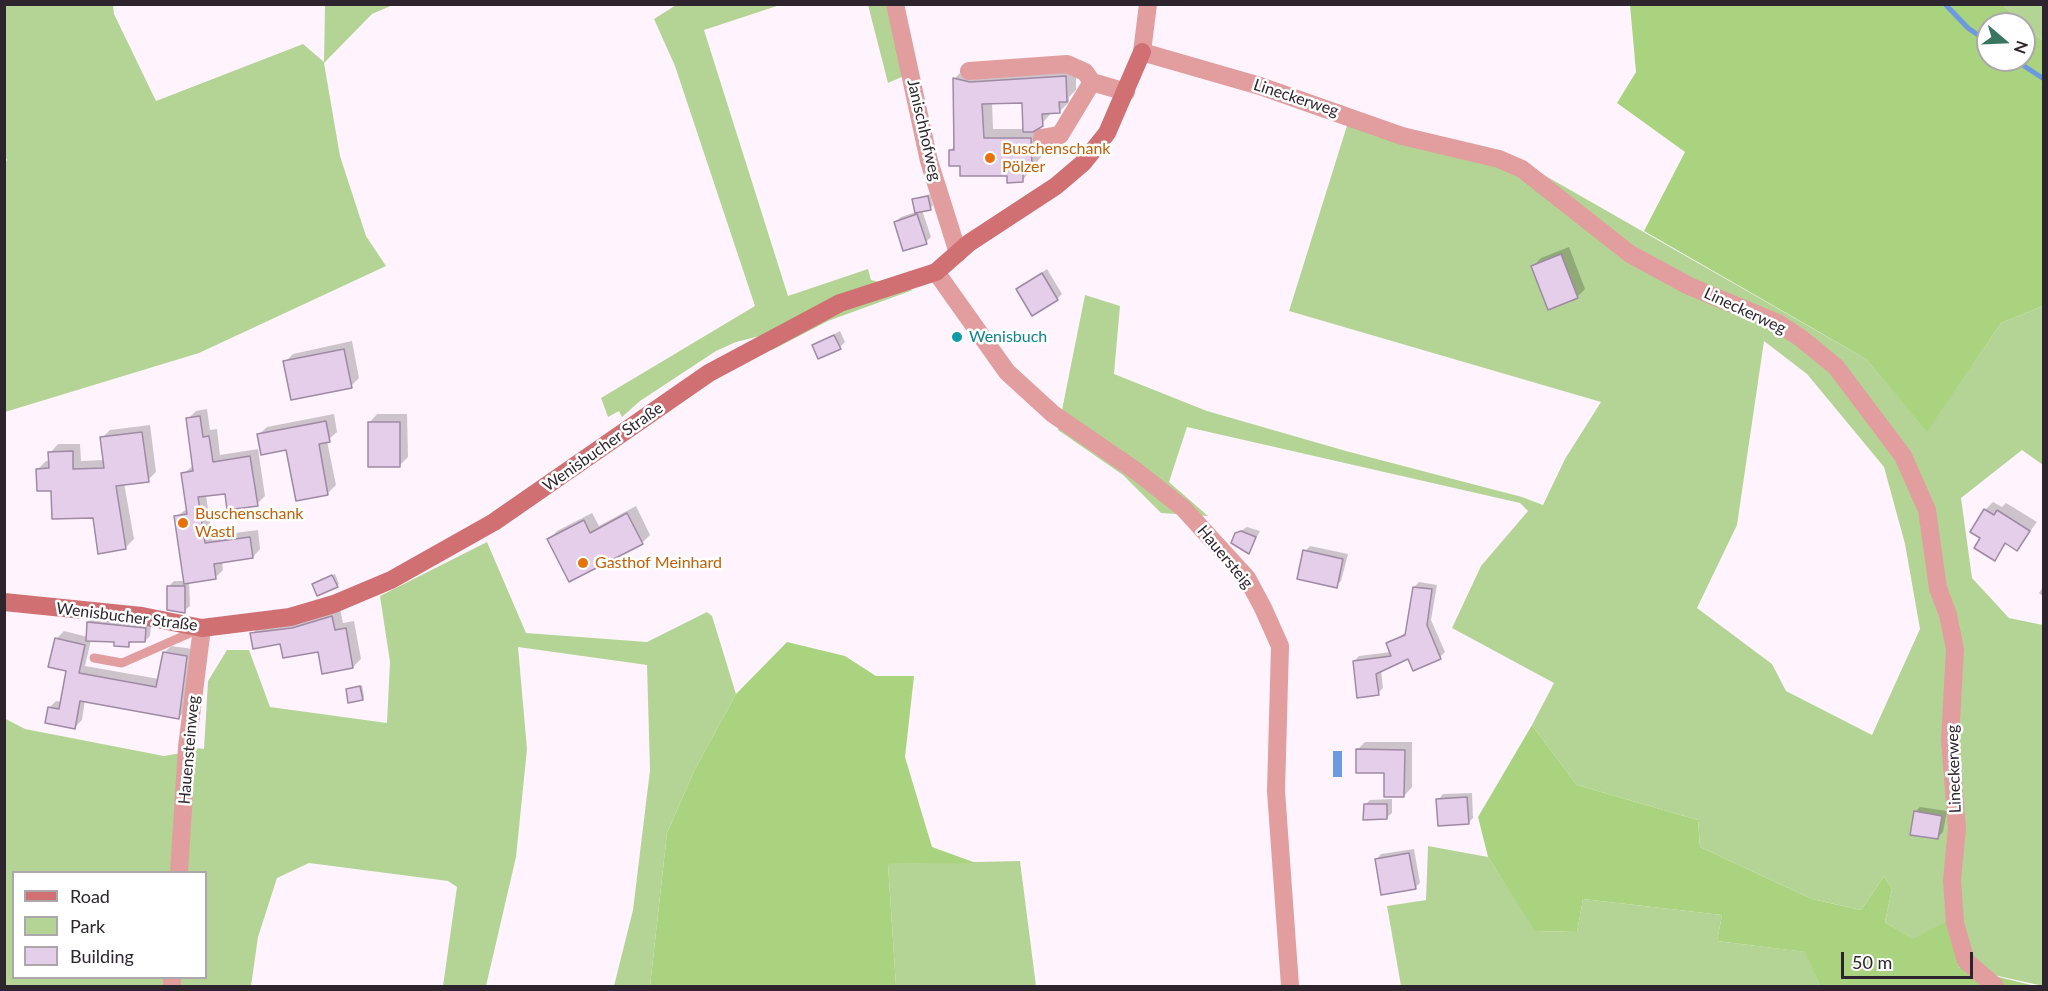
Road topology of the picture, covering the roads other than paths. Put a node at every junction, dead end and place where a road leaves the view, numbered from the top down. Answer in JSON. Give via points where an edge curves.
{"nodes":[{"id":1,"x":895,"y":4,"type":"edge"},
{"id":2,"x":1148,"y":4,"type":"edge"},
{"id":3,"x":1142,"y":52,"type":"junction"},
{"id":4,"x":969,"y":70,"type":"dead end"},
{"id":5,"x":1092,"y":82,"type":"junction"},
{"id":6,"x":1126,"y":92,"type":"junction"},
{"id":7,"x":1042,"y":138,"type":"dead end"},
{"id":8,"x":958,"y":253,"type":"junction"},
{"id":9,"x":936,"y":272,"type":"junction"},
{"id":10,"x":4,"y":602,"type":"edge"},
{"id":11,"x":202,"y":627,"type":"junction"},
{"id":12,"x":94,"y":658,"type":"dead end"},
{"id":13,"x":179,"y":871,"type":"edge"},
{"id":14,"x":1290,"y":987,"type":"edge"},
{"id":15,"x":1995,"y":987,"type":"edge"}],
"edges":[{"from":1,"to":8,"type":"street","name":"Janischhofweg","via":[[929,161]]},
{"from":2,"to":3,"type":"street"},
{"from":3,"to":6,"type":"street","name":"Wenisbucher Straße"},
{"from":3,"to":15,"type":"street","name":"Lineckerweg","via":[[1282,93],[1402,136],[1499,159],[1522,169],[1630,254],[1689,285],[1778,323],[1836,367],[1903,456],[1927,510],[1938,588],[1955,649],[1950,740],[1957,828],[1952,880],[1955,923],[1966,961]]},
{"from":4,"to":5,"type":"street","via":[[1067,64],[1085,72]]},
{"from":5,"to":6,"type":"street"},
{"from":5,"to":7,"type":"street","via":[[1060,135]]},
{"from":6,"to":8,"type":"street","name":"Wenisbucher Straße","via":[[1107,133],[1083,163]]},
{"from":8,"to":9,"type":"street","name":"Wenisbucher Straße"},
{"from":9,"to":11,"type":"street","name":"Wenisbucher Straße","via":[[840,303],[710,373],[494,522],[391,580],[290,617]]},
{"from":9,"to":14,"type":"street","name":"Hauersteig","via":[[1007,372],[1053,414],[1183,508],[1247,578],[1263,608],[1280,646],[1276,791]]},
{"from":10,"to":11,"type":"street","name":"Wenisbucher Straße","via":[[142,616]]},
{"from":11,"to":12,"type":"lane","via":[[122,663]]},
{"from":11,"to":13,"type":"street","name":"Hauensteinweg","via":[[187,752]]}]}
